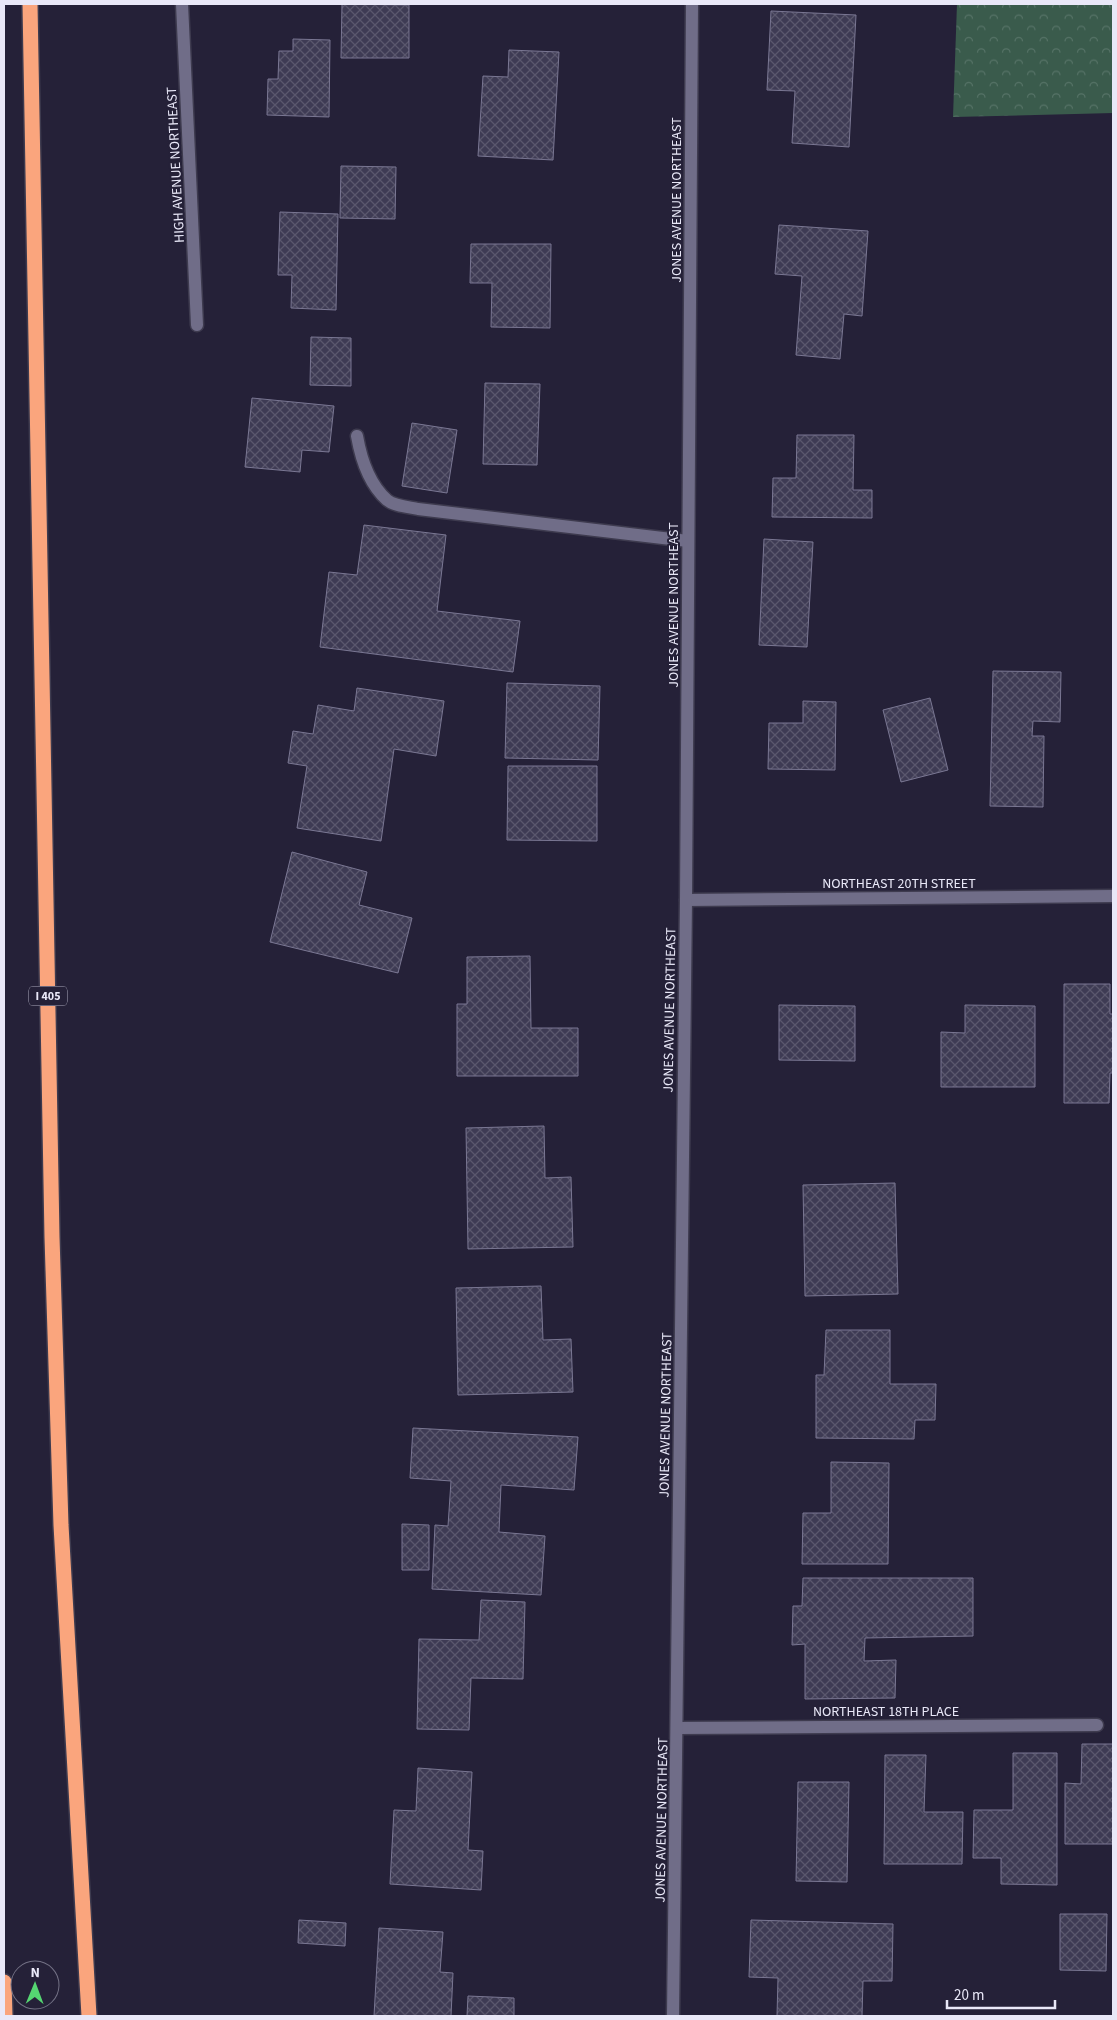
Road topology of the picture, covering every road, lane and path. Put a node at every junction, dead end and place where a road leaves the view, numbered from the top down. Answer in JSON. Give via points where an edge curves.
{"nodes":[{"id":1,"x":30,"y":4,"type":"edge"},
{"id":2,"x":182,"y":4,"type":"edge"},
{"id":3,"x":692,"y":4,"type":"edge"},
{"id":4,"x":197,"y":325,"type":"dead end"},
{"id":5,"x":357,"y":436,"type":"dead end"},
{"id":6,"x":688,"y":541,"type":"junction"},
{"id":7,"x":1113,"y":896,"type":"edge"},
{"id":8,"x":686,"y":900,"type":"junction"},
{"id":9,"x":1097,"y":1725,"type":"dead end"},
{"id":10,"x":677,"y":1728,"type":"junction"},
{"id":11,"x":4,"y":1982,"type":"edge"},
{"id":12,"x":6,"y":2016,"type":"edge"},
{"id":13,"x":90,"y":2016,"type":"edge"},
{"id":14,"x":674,"y":2016,"type":"edge"}],
"edges":[{"from":1,"to":13,"type":"highway","number":"I 405","via":[[52,1246],[61,1525]]},
{"from":2,"to":4,"type":"street","name":"HIGH AVENUE NORTHEAST"},
{"from":3,"to":6,"type":"street","name":"JONES AVENUE NORTHEAST"},
{"from":5,"to":6,"type":"street","via":[[361,460],[388,501],[418,509]]},
{"from":6,"to":8,"type":"street","name":"JONES AVENUE NORTHEAST"},
{"from":7,"to":8,"type":"street","name":"NORTHEAST 20TH STREET"},
{"from":8,"to":10,"type":"street","name":"JONES AVENUE NORTHEAST"},
{"from":9,"to":10,"type":"street","name":"NORTHEAST 18TH PLACE"},
{"from":10,"to":14,"type":"street","name":"JONES AVENUE NORTHEAST"},
{"from":11,"to":12,"type":"highway"}]}
